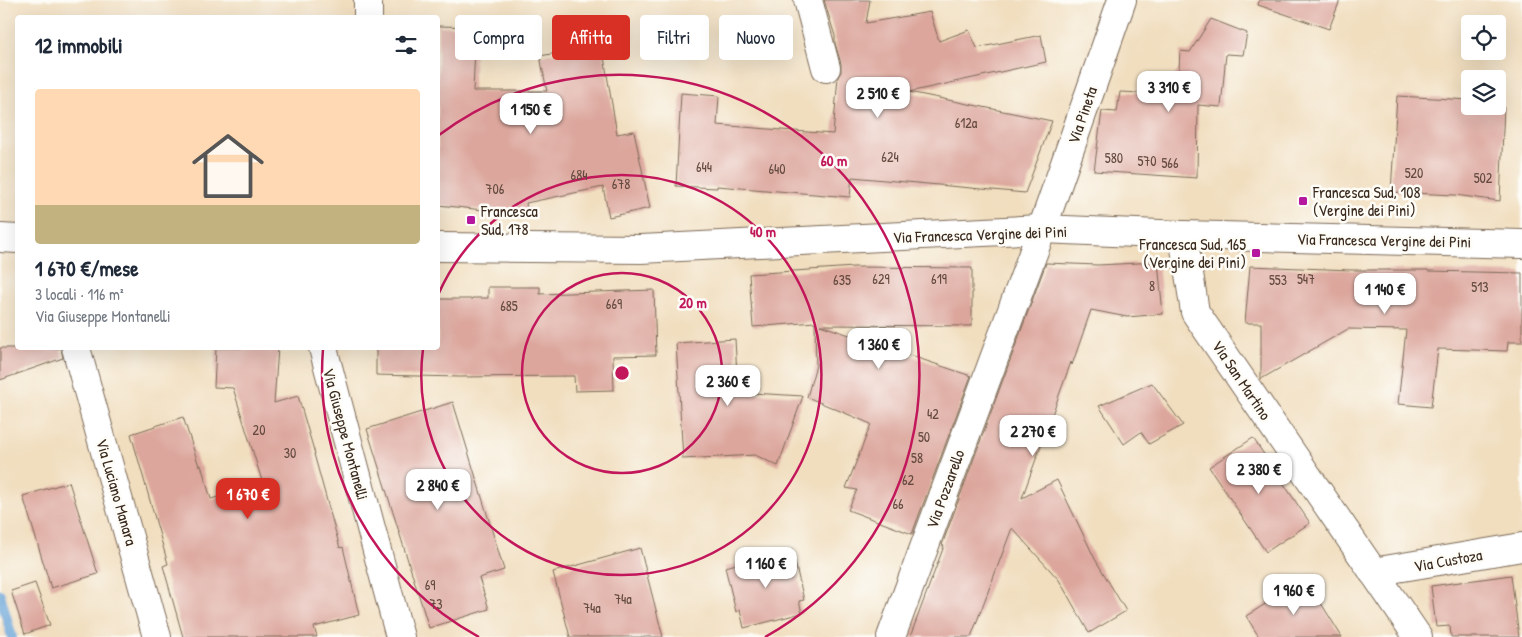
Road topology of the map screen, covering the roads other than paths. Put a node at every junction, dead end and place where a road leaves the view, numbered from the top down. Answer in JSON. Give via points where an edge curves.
{"nodes":[{"id":1,"x":368,"y":0,"type":"edge"},
{"id":2,"x":808,"y":0,"type":"edge"},
{"id":3,"x":1122,"y":0,"type":"edge"},
{"id":4,"x":368,"y":15,"type":"edge"},
{"id":5,"x":826,"y":68,"type":"dead end"},
{"id":6,"x":1042,"y":229,"type":"junction"},
{"id":7,"x":1183,"y":235,"type":"junction"},
{"id":8,"x":0,"y":238,"type":"edge"},
{"id":9,"x":15,"y":239,"type":"edge"},
{"id":10,"x":1522,"y":244,"type":"edge"},
{"id":11,"x":440,"y":247,"type":"edge"},
{"id":12,"x":77,"y":350,"type":"edge"},
{"id":13,"x":324,"y":350,"type":"edge"},
{"id":14,"x":1522,"y":547,"type":"edge"},
{"id":15,"x":1374,"y":572,"type":"junction"},
{"id":16,"x":157,"y":637,"type":"edge"},
{"id":17,"x":400,"y":637,"type":"edge"},
{"id":18,"x":891,"y":637,"type":"edge"},
{"id":19,"x":1418,"y":637,"type":"edge"}],
"edges":[{"from":1,"to":4,"type":"street"},
{"from":2,"to":5,"type":"street"},
{"from":3,"to":6,"type":"street","name":"Via Pineta"},
{"from":6,"to":7,"type":"street","name":"Via Francesca Vergine dei Pini"},
{"from":6,"to":11,"type":"street","name":"Via Francesca Vergine dei Pini","via":[[641,249]]},
{"from":6,"to":18,"type":"street","name":"Via Pozzarello"},
{"from":7,"to":10,"type":"street","name":"Via Francesca Vergine dei Pini"},
{"from":7,"to":15,"type":"street","name":"Via San Martino","via":[[1195,312]]},
{"from":8,"to":9,"type":"street"},
{"from":12,"to":16,"type":"street","name":"Via Luciano Manara"},
{"from":13,"to":17,"type":"street","name":"Via Giuseppe Montanelli"},
{"from":14,"to":15,"type":"street","name":"Via Custoza"},
{"from":15,"to":19,"type":"street","name":"Via San Martino"}]}
